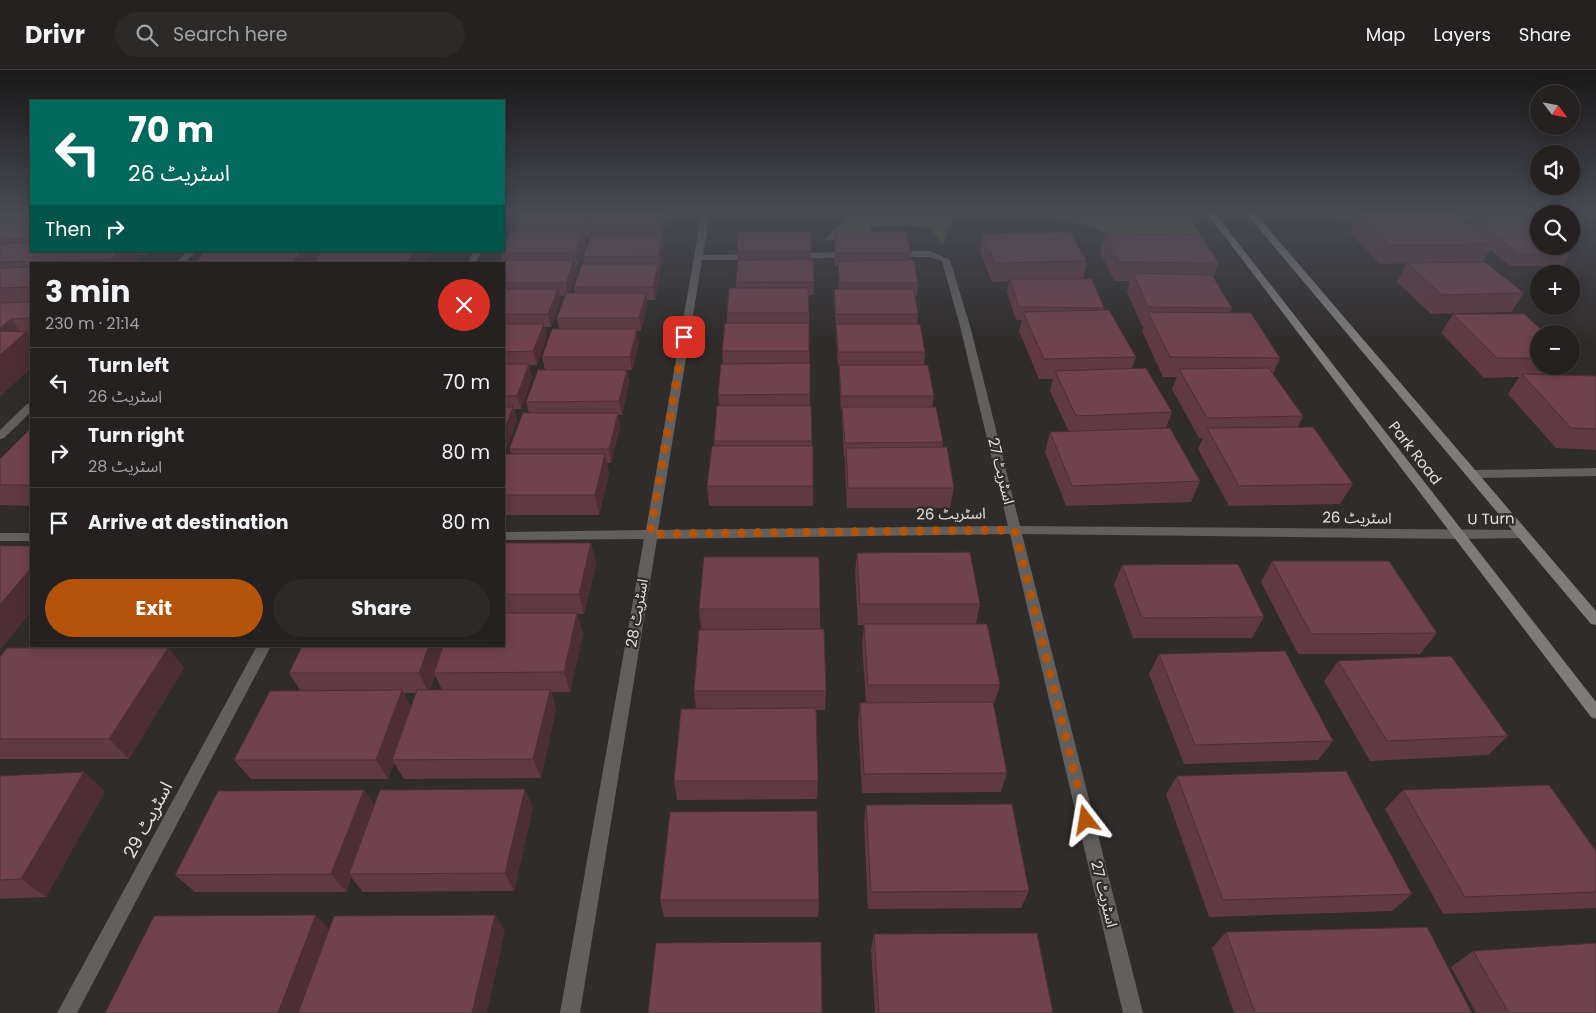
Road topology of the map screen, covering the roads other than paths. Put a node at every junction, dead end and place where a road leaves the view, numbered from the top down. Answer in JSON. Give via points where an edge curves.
{"nodes":[{"id":1,"x":823,"y":256,"type":"edge"},
{"id":2,"x":935,"y":256,"type":"edge"},
{"id":3,"x":1244,"y":256,"type":"edge"},
{"id":4,"x":1286,"y":256,"type":"edge"},
{"id":5,"x":766,"y":257,"type":"edge"},
{"id":6,"x":785,"y":257,"type":"edge"},
{"id":7,"x":698,"y":258,"type":"joint"},
{"id":8,"x":30,"y":407,"type":"edge"},
{"id":9,"x":0,"y":436,"type":"edge"},
{"id":10,"x":1596,"y":472,"type":"edge"},
{"id":11,"x":1472,"y":474,"type":"junction"},
{"id":12,"x":1015,"y":530,"type":"junction"},
{"id":13,"x":650,"y":534,"type":"junction"},
{"id":14,"x":1523,"y":534,"type":"junction"},
{"id":15,"x":1460,"y":535,"type":"junction"},
{"id":16,"x":505,"y":536,"type":"edge"},
{"id":17,"x":0,"y":537,"type":"edge"},
{"id":18,"x":30,"y":538,"type":"edge"},
{"id":19,"x":1596,"y":620,"type":"edge"},
{"id":20,"x":263,"y":647,"type":"edge"},
{"id":21,"x":1596,"y":713,"type":"edge"},
{"id":22,"x":67,"y":1013,"type":"edge"},
{"id":23,"x":570,"y":1013,"type":"edge"},
{"id":24,"x":1133,"y":1013,"type":"edge"}],
"edges":[{"from":1,"to":6,"type":"street"},
{"from":2,"to":12,"type":"street","name":"اسٹریٹ 27","via":[[946,260]]},
{"from":3,"to":15,"type":"street","name":"Park Road"},
{"from":4,"to":11,"type":"street","name":"Park Road"},
{"from":5,"to":7,"type":"street"},
{"from":7,"to":13,"type":"street","name":"اسٹریٹ 28"},
{"from":8,"to":9,"type":"street"},
{"from":10,"to":11,"type":"street"},
{"from":11,"to":14,"type":"street","name":"Park Road"},
{"from":12,"to":13,"type":"street","name":"اسٹریٹ 26"},
{"from":12,"to":15,"type":"street","name":"اسٹریٹ 26"},
{"from":12,"to":24,"type":"street","name":"اسٹریٹ 27"},
{"from":13,"to":16,"type":"street","name":"اسٹریٹ 26"},
{"from":13,"to":23,"type":"street","name":"اسٹریٹ 28"},
{"from":14,"to":15,"type":"street","name":"U Turn"},
{"from":14,"to":19,"type":"street","name":"Park Road"},
{"from":15,"to":21,"type":"street","name":"Park Road"},
{"from":17,"to":18,"type":"street"},
{"from":20,"to":22,"type":"street","name":"اسٹریٹ 29"}]}
